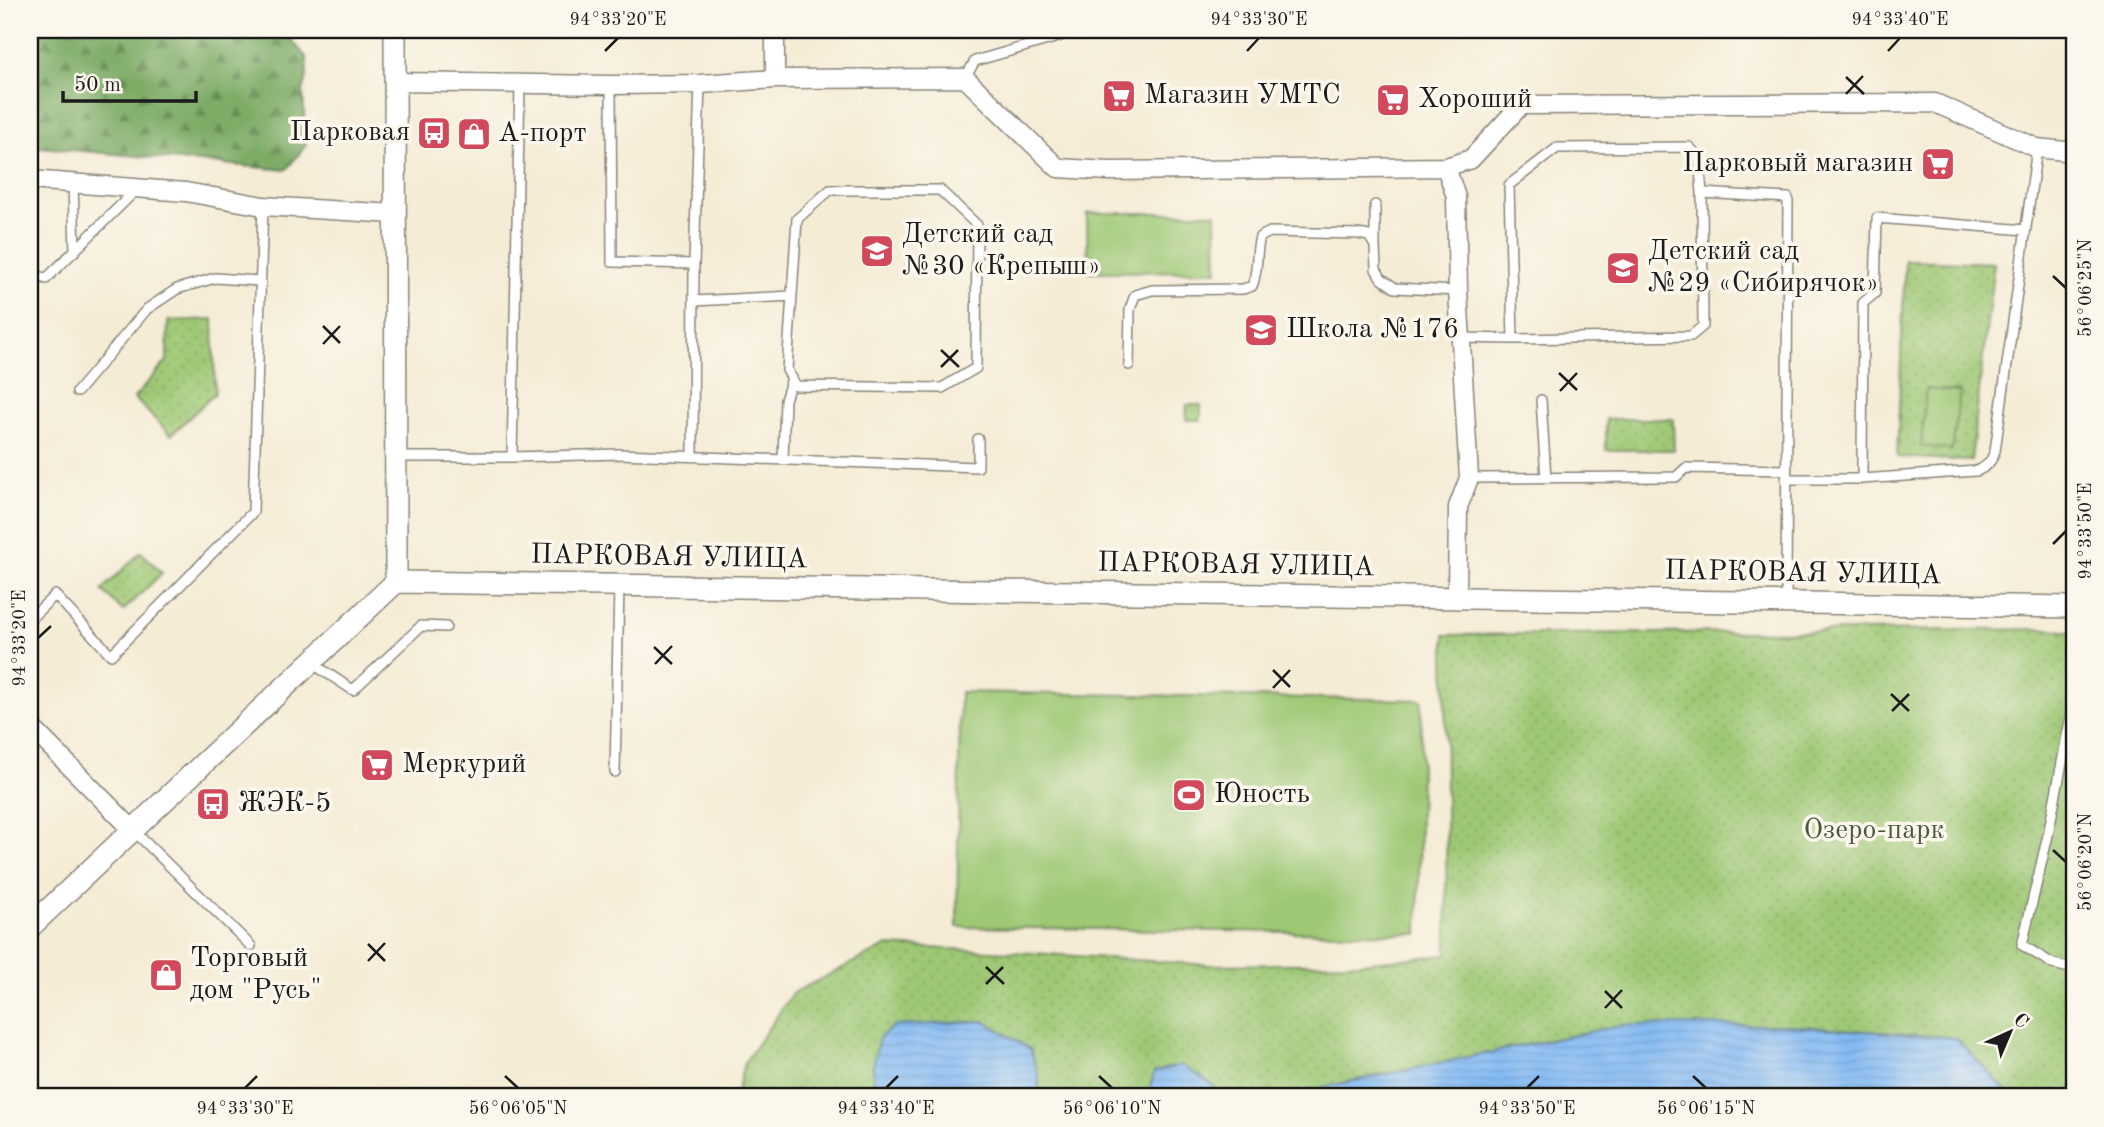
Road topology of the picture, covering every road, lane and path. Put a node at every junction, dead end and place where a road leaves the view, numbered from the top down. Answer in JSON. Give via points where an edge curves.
{"nodes":[{"id":1,"x":395,"y":30,"type":"edge"},
{"id":2,"x":775,"y":30,"type":"edge"},
{"id":3,"x":1071,"y":30,"type":"edge"},
{"id":4,"x":965,"y":78,"type":"junction"},
{"id":5,"x":775,"y":79,"type":"junction"},
{"id":6,"x":395,"y":82,"type":"junction"},
{"id":7,"x":700,"y":84,"type":"junction"},
{"id":8,"x":520,"y":85,"type":"junction"},
{"id":9,"x":611,"y":85,"type":"junction"},
{"id":10,"x":2037,"y":148,"type":"junction"},
{"id":11,"x":2074,"y":152,"type":"edge"},
{"id":12,"x":1446,"y":167,"type":"junction"},
{"id":13,"x":30,"y":180,"type":"edge"},
{"id":14,"x":73,"y":184,"type":"junction"},
{"id":15,"x":137,"y":190,"type":"junction"},
{"id":16,"x":1702,"y":193,"type":"junction"},
{"id":17,"x":1375,"y":205,"type":"dead end"},
{"id":18,"x":263,"y":206,"type":"junction"},
{"id":19,"x":395,"y":214,"type":"junction"},
{"id":20,"x":2026,"y":230,"type":"junction"},
{"id":21,"x":1375,"y":246,"type":"junction"},
{"id":22,"x":75,"y":251,"type":"junction"},
{"id":23,"x":694,"y":264,"type":"junction"},
{"id":24,"x":30,"y":272,"type":"edge"},
{"id":25,"x":259,"y":281,"type":"junction"},
{"id":26,"x":1458,"y":291,"type":"junction"},
{"id":27,"x":792,"y":296,"type":"junction"},
{"id":28,"x":694,"y":301,"type":"junction"},
{"id":29,"x":1460,"y":338,"type":"junction"},
{"id":30,"x":1513,"y":339,"type":"junction"},
{"id":31,"x":1129,"y":365,"type":"dead end"},
{"id":32,"x":792,"y":378,"type":"junction"},
{"id":33,"x":77,"y":392,"type":"dead end"},
{"id":34,"x":1541,"y":400,"type":"dead end"},
{"id":35,"x":978,"y":439,"type":"dead end"},
{"id":36,"x":396,"y":457,"type":"junction"},
{"id":37,"x":512,"y":457,"type":"junction"},
{"id":38,"x":693,"y":457,"type":"junction"},
{"id":39,"x":783,"y":460,"type":"junction"},
{"id":40,"x":1786,"y":474,"type":"junction"},
{"id":41,"x":1469,"y":478,"type":"junction"},
{"id":42,"x":1546,"y":478,"type":"junction"},
{"id":43,"x":1862,"y":479,"type":"junction"},
{"id":44,"x":396,"y":582,"type":"junction"},
{"id":45,"x":619,"y":585,"type":"junction"},
{"id":46,"x":1457,"y":597,"type":"junction"},
{"id":47,"x":1786,"y":602,"type":"junction"},
{"id":48,"x":2074,"y":607,"type":"edge"},
{"id":49,"x":30,"y":618,"type":"edge"},
{"id":50,"x":446,"y":627,"type":"dead end"},
{"id":51,"x":309,"y":662,"type":"junction"},
{"id":52,"x":2074,"y":700,"type":"edge"},
{"id":53,"x":31,"y":729,"type":"edge"},
{"id":54,"x":615,"y":772,"type":"dead end"},
{"id":55,"x":132,"y":830,"type":"junction"},
{"id":56,"x":30,"y":927,"type":"edge"},
{"id":57,"x":251,"y":946,"type":"dead end"},
{"id":58,"x":2074,"y":969,"type":"edge"}],
"edges":[{"from":1,"to":6,"type":"street"},
{"from":2,"to":5,"type":"street"},
{"from":3,"to":4,"type":"lane","via":[[975,61]]},
{"from":4,"to":5,"type":"street"},
{"from":4,"to":12,"type":"street","via":[[1058,167],[1109,171]]},
{"from":5,"to":7,"type":"street"},
{"from":6,"to":8,"type":"street"},
{"from":6,"to":19,"type":"street"},
{"from":7,"to":9,"type":"street"},
{"from":7,"to":23,"type":"lane"},
{"from":8,"to":9,"type":"street"},
{"from":8,"to":37,"type":"lane"},
{"from":9,"to":23,"type":"lane","via":[[612,262]]},
{"from":10,"to":11,"type":"street"},
{"from":10,"to":12,"type":"street","via":[[1935,103],[1521,105],[1471,159]]},
{"from":10,"to":20,"type":"lane"},
{"from":12,"to":26,"type":"street","via":[[1456,197]]},
{"from":13,"to":14,"type":"street"},
{"from":14,"to":15,"type":"street"},
{"from":14,"to":22,"type":"lane"},
{"from":15,"to":18,"type":"street","via":[[186,192]]},
{"from":15,"to":22,"type":"lane"},
{"from":16,"to":30,"type":"lane","via":[[1703,326],[1691,336]]},
{"from":16,"to":30,"type":"lane","via":[[1699,157],[1689,147],[1557,148],[1509,185]]},
{"from":16,"to":40,"type":"lane","via":[[1788,198]]},
{"from":17,"to":21,"type":"lane"},
{"from":18,"to":19,"type":"street"},
{"from":18,"to":25,"type":"lane"},
{"from":19,"to":36,"type":"street"},
{"from":20,"to":43,"type":"lane","via":[[1992,461],[1976,471]]},
{"from":20,"to":43,"type":"lane","via":[[1877,218],[1875,293],[1863,303]]},
{"from":21,"to":26,"type":"lane","via":[[1376,269],[1395,288]]},
{"from":21,"to":31,"type":"lane","via":[[1369,236],[1358,234],[1270,232],[1259,237],[1252,286],[1152,290],[1135,295],[1130,309]]},
{"from":22,"to":24,"type":"lane","via":[[46,279]]},
{"from":23,"to":28,"type":"lane"},
{"from":25,"to":33,"type":"lane","via":[[215,278],[177,289],[147,309]]},
{"from":25,"to":49,"type":"lane","via":[[253,512],[111,656],[55,595]]},
{"from":26,"to":29,"type":"street"},
{"from":27,"to":28,"type":"lane"},
{"from":27,"to":32,"type":"lane","via":[[787,370]]},
{"from":27,"to":32,"type":"lane","via":[[797,219],[830,190],[940,190],[977,225],[976,368],[942,388],[796,386]]},
{"from":28,"to":38,"type":"lane"},
{"from":29,"to":30,"type":"lane"},
{"from":29,"to":41,"type":"street"},
{"from":32,"to":39,"type":"lane","via":[[785,400]]},
{"from":34,"to":42,"type":"lane"},
{"from":35,"to":39,"type":"lane","via":[[978,467]]},
{"from":36,"to":37,"type":"lane"},
{"from":36,"to":44,"type":"street"},
{"from":37,"to":38,"type":"lane"},
{"from":38,"to":39,"type":"lane"},
{"from":40,"to":42,"type":"lane","via":[[1686,468],[1676,477]]},
{"from":40,"to":43,"type":"lane"},
{"from":40,"to":47,"type":"lane"},
{"from":41,"to":42,"type":"lane"},
{"from":41,"to":46,"type":"street","via":[[1458,508]]},
{"from":44,"to":45,"type":"street","name":"ПАРКОВАЯ УЛИЦА"},
{"from":44,"to":51,"type":"street"},
{"from":45,"to":46,"type":"street","name":"ПАРКОВАЯ УЛИЦА"},
{"from":45,"to":54,"type":"lane"},
{"from":46,"to":47,"type":"street","name":"ПАРКОВАЯ УЛИЦА"},
{"from":47,"to":48,"type":"street","name":"ПАРКОВАЯ УЛИЦА"},
{"from":50,"to":51,"type":"lane","via":[[421,626],[353,690]]},
{"from":51,"to":55,"type":"street"},
{"from":52,"to":58,"type":"lane","via":[[2022,945],[2053,964]]},
{"from":53,"to":55,"type":"street"},
{"from":55,"to":56,"type":"street"},
{"from":55,"to":57,"type":"lane"}]}
